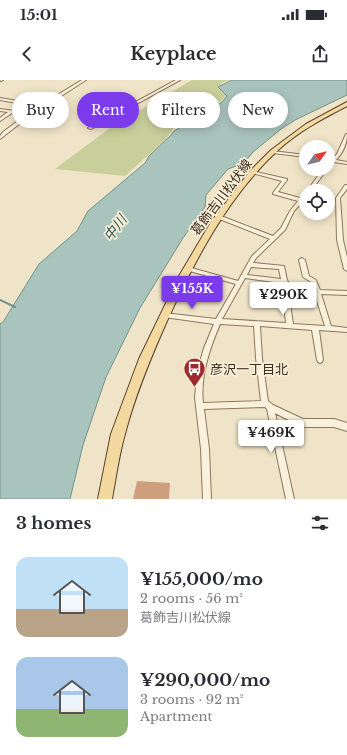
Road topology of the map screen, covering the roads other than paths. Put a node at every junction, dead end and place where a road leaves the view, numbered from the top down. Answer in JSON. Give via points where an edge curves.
{"nodes":[{"id":1,"x":84,"y":80,"type":"edge"},
{"id":2,"x":178,"y":80,"type":"edge"},
{"id":3,"x":65,"y":92,"type":"edge"},
{"id":4,"x":0,"y":99,"type":"edge"},
{"id":5,"x":12,"y":101,"type":"edge"},
{"id":6,"x":139,"y":101,"type":"edge"},
{"id":7,"x":347,"y":104,"type":"edge"},
{"id":8,"x":0,"y":110,"type":"edge"},
{"id":9,"x":11,"y":112,"type":"joint"},
{"id":10,"x":0,"y":120,"type":"edge"},
{"id":11,"x":12,"y":127,"type":"edge"},
{"id":12,"x":347,"y":135,"type":"edge"},
{"id":13,"x":0,"y":138,"type":"edge"},
{"id":14,"x":273,"y":152,"type":"junction"},
{"id":15,"x":299,"y":155,"type":"edge"},
{"id":16,"x":335,"y":157,"type":"edge"},
{"id":17,"x":335,"y":162,"type":"edge"},
{"id":18,"x":347,"y":163,"type":"edge"},
{"id":19,"x":254,"y":172,"type":"junction"},
{"id":20,"x":347,"y":186,"type":"edge"},
{"id":21,"x":299,"y":196,"type":"edge"},
{"id":22,"x":299,"y":203,"type":"edge"},
{"id":23,"x":219,"y":217,"type":"junction"},
{"id":24,"x":274,"y":238,"type":"junction"},
{"id":25,"x":302,"y":260,"type":"dead end"},
{"id":26,"x":346,"y":261,"type":"edge"},
{"id":27,"x":250,"y":265,"type":"junction"},
{"id":28,"x":188,"y":269,"type":"junction"},
{"id":29,"x":347,"y":269,"type":"edge"},
{"id":30,"x":243,"y":276,"type":"junction"},
{"id":31,"x":285,"y":282,"type":"junction"},
{"id":32,"x":238,"y":283,"type":"junction"},
{"id":33,"x":317,"y":292,"type":"junction"},
{"id":34,"x":347,"y":293,"type":"edge"},
{"id":35,"x":164,"y":315,"type":"junction"},
{"id":36,"x":217,"y":322,"type":"junction"},
{"id":37,"x":257,"y":323,"type":"junction"},
{"id":38,"x":290,"y":326,"type":"junction"},
{"id":39,"x":315,"y":328,"type":"junction"},
{"id":40,"x":330,"y":329,"type":"junction"},
{"id":41,"x":347,"y":330,"type":"edge"},
{"id":42,"x":320,"y":360,"type":"dead end"},
{"id":43,"x":267,"y":405,"type":"junction"},
{"id":44,"x":200,"y":406,"type":"junction"},
{"id":45,"x":347,"y":427,"type":"edge"},
{"id":46,"x":105,"y":499,"type":"edge"},
{"id":47,"x":207,"y":499,"type":"edge"},
{"id":48,"x":290,"y":499,"type":"edge"}],
"edges":[{"from":1,"to":3,"type":"street"},
{"from":2,"to":6,"type":"street"},
{"from":4,"to":5,"type":"street"},
{"from":7,"to":14,"type":"main road","name":"葛飾吉川松伏線","via":[[305,127]]},
{"from":8,"to":9,"type":"street"},
{"from":9,"to":10,"type":"street"},
{"from":11,"to":13,"type":"street"},
{"from":12,"to":16,"type":"street","via":[[342,149]]},
{"from":14,"to":15,"type":"street"},
{"from":14,"to":19,"type":"main road","name":"葛飾吉川松伏線"},
{"from":17,"to":18,"type":"street"},
{"from":19,"to":21,"type":"street","via":[[285,180],[276,193]]},
{"from":19,"to":23,"type":"main road","name":"葛飾吉川松伏線"},
{"from":20,"to":26,"type":"street","via":[[338,198],[340,236]]},
{"from":22,"to":24,"type":"street","via":[[283,229]]},
{"from":23,"to":24,"type":"street"},
{"from":23,"to":28,"type":"main road","name":"葛飾吉川松伏線"},
{"from":24,"to":27,"type":"street"},
{"from":25,"to":33,"type":"street","via":[[306,277],[314,281]]},
{"from":26,"to":29,"type":"street"},
{"from":27,"to":30,"type":"street"},
{"from":27,"to":31,"type":"street","via":[[282,267]]},
{"from":28,"to":32,"type":"street"},
{"from":28,"to":35,"type":"main road","name":"葛飾吉川松伏線"},
{"from":30,"to":31,"type":"street"},
{"from":30,"to":32,"type":"street"},
{"from":31,"to":38,"type":"street"},
{"from":32,"to":36,"type":"street"},
{"from":33,"to":34,"type":"street"},
{"from":33,"to":40,"type":"street"},
{"from":35,"to":36,"type":"street"},
{"from":35,"to":46,"type":"main road","name":"葛飾吉川松伏線","via":[[127,403],[115,445]]},
{"from":36,"to":37,"type":"street"},
{"from":36,"to":44,"type":"street","via":[[203,361]]},
{"from":37,"to":38,"type":"street"},
{"from":37,"to":43,"type":"street"},
{"from":38,"to":39,"type":"street"},
{"from":39,"to":40,"type":"street"},
{"from":39,"to":42,"type":"street"},
{"from":40,"to":41,"type":"street"},
{"from":43,"to":44,"type":"street"},
{"from":43,"to":45,"type":"street","via":[[302,423],[334,423]]},
{"from":43,"to":48,"type":"street"},
{"from":44,"to":47,"type":"street"}]}
